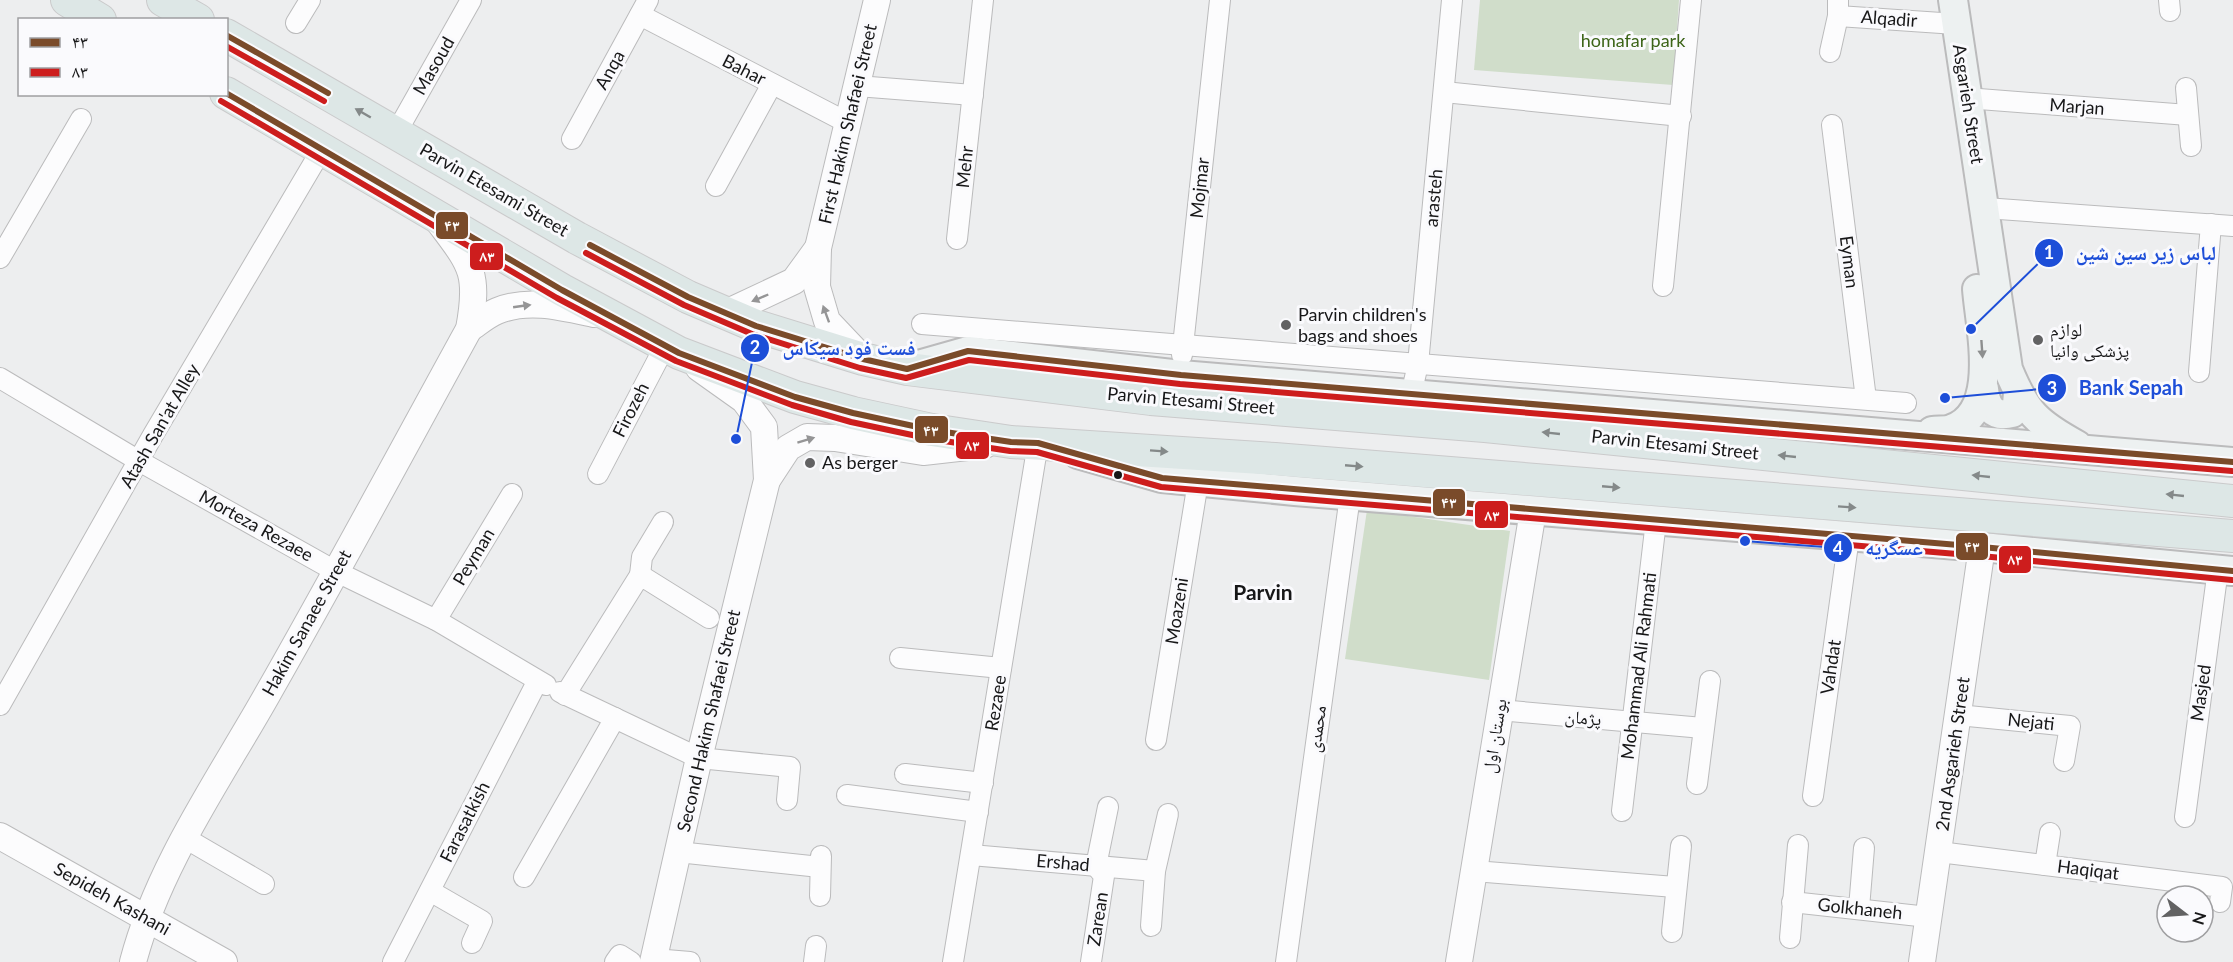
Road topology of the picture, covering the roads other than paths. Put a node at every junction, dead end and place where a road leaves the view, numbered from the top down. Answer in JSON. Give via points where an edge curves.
{"nodes":[{"id":1,"x":67,"y":0,"type":"edge"},
{"id":2,"x":163,"y":0,"type":"edge"},
{"id":3,"x":310,"y":0,"type":"edge"},
{"id":4,"x":471,"y":0,"type":"edge"},
{"id":5,"x":877,"y":0,"type":"edge"},
{"id":6,"x":982,"y":0,"type":"edge"},
{"id":7,"x":1220,"y":0,"type":"edge"},
{"id":8,"x":1452,"y":0,"type":"edge"},
{"id":9,"x":1691,"y":0,"type":"edge"},
{"id":10,"x":644,"y":8,"type":"edge"},
{"id":11,"x":1838,"y":8,"type":"edge"},
{"id":12,"x":1955,"y":12,"type":"edge"},
{"id":13,"x":97,"y":18,"type":"edge"},
{"id":14,"x":194,"y":18,"type":"edge"},
{"id":15,"x":296,"y":23,"type":"dead end"},
{"id":16,"x":228,"y":36,"type":"edge"},
{"id":17,"x":1830,"y":52,"type":"dead end"},
{"id":18,"x":772,"y":84,"type":"junction"},
{"id":19,"x":857,"y":86,"type":"junction"},
{"id":20,"x":2186,"y":88,"type":"dead end"},
{"id":21,"x":1444,"y":92,"type":"junction"},
{"id":22,"x":228,"y":94,"type":"edge"},
{"id":23,"x":973,"y":95,"type":"junction"},
{"id":24,"x":1966,"y":98,"type":"junction"},
{"id":25,"x":2188,"y":115,"type":"junction"},
{"id":26,"x":1681,"y":116,"type":"junction"},
{"id":27,"x":81,"y":119,"type":"dead end"},
{"id":28,"x":850,"y":124,"type":"junction"},
{"id":29,"x":1832,"y":125,"type":"dead end"},
{"id":30,"x":396,"y":133,"type":"junction"},
{"id":31,"x":572,"y":139,"type":"dead end"},
{"id":32,"x":2191,"y":147,"type":"dead end"},
{"id":33,"x":322,"y":149,"type":"junction"},
{"id":34,"x":716,"y":186,"type":"dead end"},
{"id":35,"x":1985,"y":208,"type":"junction"},
{"id":36,"x":432,"y":213,"type":"junction"},
{"id":37,"x":2211,"y":224,"type":"junction"},
{"id":38,"x":2233,"y":226,"type":"edge"},
{"id":39,"x":957,"y":239,"type":"dead end"},
{"id":40,"x":818,"y":248,"type":"junction"},
{"id":41,"x":0,"y":258,"type":"edge"},
{"id":42,"x":1663,"y":286,"type":"dead end"},
{"id":43,"x":726,"y":313,"type":"junction"},
{"id":44,"x":614,"y":318,"type":"junction"},
{"id":45,"x":922,"y":324,"type":"dead end"},
{"id":46,"x":469,"y":329,"type":"junction"},
{"id":47,"x":1183,"y":345,"type":"junction"},
{"id":48,"x":672,"y":350,"type":"junction"},
{"id":49,"x":862,"y":359,"type":"junction"},
{"id":50,"x":1418,"y":364,"type":"junction"},
{"id":51,"x":907,"y":369,"type":"junction"},
{"id":52,"x":2199,"y":372,"type":"dead end"},
{"id":53,"x":1181,"y":375,"type":"junction"},
{"id":54,"x":0,"y":378,"type":"edge"},
{"id":55,"x":1984,"y":389,"type":"junction"},
{"id":56,"x":2018,"y":393,"type":"junction"},
{"id":57,"x":1412,"y":395,"type":"junction"},
{"id":58,"x":1866,"y":399,"type":"junction"},
{"id":59,"x":1906,"y":403,"type":"dead end"},
{"id":60,"x":1898,"y":434,"type":"junction"},
{"id":61,"x":1024,"y":443,"type":"junction"},
{"id":62,"x":2085,"y":449,"type":"junction"},
{"id":63,"x":139,"y":461,"type":"junction"},
{"id":64,"x":2233,"y":462,"type":"edge"},
{"id":65,"x":598,"y":474,"type":"dead end"},
{"id":66,"x":767,"y":480,"type":"junction"},
{"id":67,"x":1198,"y":482,"type":"junction"},
{"id":68,"x":512,"y":494,"type":"dead end"},
{"id":69,"x":1350,"y":496,"type":"junction"},
{"id":70,"x":2233,"y":501,"type":"edge"},
{"id":71,"x":1533,"y":511,"type":"junction"},
{"id":72,"x":1656,"y":521,"type":"junction"},
{"id":73,"x":663,"y":522,"type":"dead end"},
{"id":74,"x":2233,"y":536,"type":"edge"},
{"id":75,"x":1849,"y":537,"type":"junction"},
{"id":76,"x":1982,"y":547,"type":"junction"},
{"id":77,"x":2226,"y":570,"type":"edge"},
{"id":78,"x":337,"y":572,"type":"junction"},
{"id":79,"x":640,"y":575,"type":"junction"},
{"id":80,"x":709,"y":618,"type":"dead end"},
{"id":81,"x":436,"y":620,"type":"junction"},
{"id":82,"x":900,"y":658,"type":"dead end"},
{"id":83,"x":1002,"y":668,"type":"junction"},
{"id":84,"x":1710,"y":681,"type":"dead end"},
{"id":85,"x":552,"y":689,"type":"junction"},
{"id":86,"x":0,"y":705,"type":"edge"},
{"id":87,"x":1499,"y":710,"type":"junction"},
{"id":88,"x":1958,"y":715,"type":"junction"},
{"id":89,"x":615,"y":718,"type":"junction"},
{"id":90,"x":1632,"y":722,"type":"junction"},
{"id":91,"x":1704,"y":728,"type":"junction"},
{"id":92,"x":1156,"y":740,"type":"dead end"},
{"id":93,"x":699,"y":758,"type":"junction"},
{"id":94,"x":2064,"y":761,"type":"dead end"},
{"id":95,"x":905,"y":774,"type":"dead end"},
{"id":96,"x":983,"y":783,"type":"junction"},
{"id":97,"x":1697,"y":784,"type":"dead end"},
{"id":98,"x":847,"y":795,"type":"dead end"},
{"id":99,"x":1813,"y":796,"type":"dead end"},
{"id":100,"x":787,"y":800,"type":"dead end"},
{"id":101,"x":1108,"y":807,"type":"dead end"},
{"id":102,"x":1622,"y":811,"type":"dead end"},
{"id":103,"x":978,"y":812,"type":"junction"},
{"id":104,"x":1168,"y":814,"type":"dead end"},
{"id":105,"x":2185,"y":817,"type":"dead end"},
{"id":106,"x":2050,"y":833,"type":"dead end"},
{"id":107,"x":0,"y":836,"type":"edge"},
{"id":108,"x":185,"y":838,"type":"junction"},
{"id":109,"x":1798,"y":845,"type":"dead end"},
{"id":110,"x":1681,"y":846,"type":"dead end"},
{"id":111,"x":1864,"y":848,"type":"dead end"},
{"id":112,"x":678,"y":852,"type":"junction"},
{"id":113,"x":1939,"y":852,"type":"junction"},
{"id":114,"x":971,"y":855,"type":"junction"},
{"id":115,"x":2045,"y":865,"type":"junction"},
{"id":116,"x":1096,"y":866,"type":"junction"},
{"id":117,"x":1155,"y":871,"type":"junction"},
{"id":118,"x":1474,"y":872,"type":"junction"},
{"id":119,"x":524,"y":877,"type":"dead end"},
{"id":120,"x":264,"y":884,"type":"dead end"},
{"id":121,"x":1675,"y":887,"type":"junction"},
{"id":122,"x":430,"y":891,"type":"junction"},
{"id":123,"x":820,"y":896,"type":"dead end"},
{"id":124,"x":1792,"y":902,"type":"junction"},
{"id":125,"x":2220,"y":902,"type":"dead end"},
{"id":126,"x":1859,"y":908,"type":"junction"},
{"id":127,"x":1928,"y":917,"type":"junction"},
{"id":128,"x":147,"y":918,"type":"junction"},
{"id":129,"x":1151,"y":926,"type":"dead end"},
{"id":130,"x":1672,"y":932,"type":"dead end"},
{"id":131,"x":1790,"y":938,"type":"dead end"},
{"id":132,"x":472,"y":943,"type":"dead end"},
{"id":133,"x":646,"y":961,"type":"edge"},
{"id":134,"x":133,"y":962,"type":"edge"},
{"id":135,"x":224,"y":962,"type":"edge"},
{"id":136,"x":393,"y":962,"type":"edge"},
{"id":137,"x":615,"y":962,"type":"edge"},
{"id":138,"x":690,"y":962,"type":"edge"},
{"id":139,"x":953,"y":962,"type":"edge"},
{"id":140,"x":1092,"y":962,"type":"edge"},
{"id":141,"x":1286,"y":962,"type":"edge"},
{"id":142,"x":1459,"y":962,"type":"edge"},
{"id":143,"x":1922,"y":962,"type":"edge"}],
"edges":[{"from":1,"to":13,"type":"main road"},
{"from":2,"to":14,"type":"main road"},
{"from":3,"to":15,"type":"street"},
{"from":4,"to":30,"type":"street","name":"Masoud"},
{"from":5,"to":19,"type":"street","name":"First Hakim Shafaei Street"},
{"from":6,"to":23,"type":"street","name":"Mehr"},
{"from":7,"to":47,"type":"street","name":"Mojmar"},
{"from":8,"to":21,"type":"street","name":"arasteh"},
{"from":9,"to":26,"type":"street"},
{"from":10,"to":18,"type":"street","name":"Bahar"},
{"from":10,"to":31,"type":"street","name":"Anqa"},
{"from":11,"to":12,"type":"street","name":"Alqadir"},
{"from":11,"to":17,"type":"street"},
{"from":12,"to":24,"type":"main road","name":"Asgarieh Street"},
{"from":30,"to":16,"type":"main road","name":"Parvin Etesami Street","one_way":true},
{"from":18,"to":28,"type":"street","name":"Bahar"},
{"from":18,"to":34,"type":"street"},
{"from":19,"to":23,"type":"street"},
{"from":19,"to":28,"type":"street","name":"First Hakim Shafaei Street"},
{"from":20,"to":25,"type":"street"},
{"from":21,"to":26,"type":"street"},
{"from":21,"to":50,"type":"street","name":"arasteh"},
{"from":22,"to":33,"type":"main road"},
{"from":23,"to":39,"type":"street","name":"Mehr"},
{"from":24,"to":25,"type":"street","name":"Marjan"},
{"from":24,"to":35,"type":"main road","name":"Asgarieh Street"},
{"from":25,"to":32,"type":"street"},
{"from":26,"to":42,"type":"street"},
{"from":27,"to":41,"type":"street"},
{"from":28,"to":40,"type":"street","name":"First Hakim Shafaei Street"},
{"from":29,"to":58,"type":"street","name":"Eyman"},
{"from":30,"to":43,"type":"main road","name":"Parvin Etesami Street","via":[[577,238]]},
{"from":33,"to":36,"type":"main road"},
{"from":33,"to":63,"type":"street","name":"Atash San'at Alley"},
{"from":35,"to":37,"type":"street"},
{"from":35,"to":55,"type":"main road","name":"Asgarieh Street","one_way":true,"via":[[1975,237]]},
{"from":35,"to":56,"type":"main road","name":"Asgarieh Street","via":[[2006,358]]},
{"from":36,"to":44,"type":"main road"},
{"from":36,"to":46,"type":"street","via":[[473,274],[475,297]]},
{"from":37,"to":38,"type":"street"},
{"from":37,"to":52,"type":"street"},
{"from":40,"to":43,"type":"street","one_way":true,"via":[[794,281]]},
{"from":49,"to":40,"type":"street","one_way":true,"via":[[827,321],[817,287]]},
{"from":43,"to":49,"type":"main road","name":"Parvin Etesami Street"},
{"from":46,"to":44,"type":"street","one_way":true,"via":[[496,311],[525,304]]},
{"from":44,"to":48,"type":"main road"},
{"from":45,"to":47,"type":"street"},
{"from":46,"to":78,"type":"street","name":"Hakim Sanaee Street"},
{"from":47,"to":50,"type":"street"},
{"from":47,"to":53,"type":"street","name":"Mojmar"},
{"from":48,"to":61,"type":"main road","via":[[795,397],[932,430]]},
{"from":48,"to":65,"type":"street","name":"Firozeh"},
{"from":48,"to":66,"type":"street","via":[[744,400],[757,415],[766,436]]},
{"from":49,"to":51,"type":"main road","name":"Parvin Etesami Street"},
{"from":50,"to":57,"type":"street","name":"arasteh"},
{"from":50,"to":58,"type":"street"},
{"from":51,"to":53,"type":"main road","via":[[968,351]]},
{"from":70,"to":51,"type":"main road","name":"Parvin Etesami Street","one_way":true,"via":[[1485,426],[1151,399]]},
{"from":53,"to":57,"type":"main road"},
{"from":54,"to":63,"type":"street","name":"Morteza Rezaee"},
{"from":55,"to":56,"type":"main road","via":[[1986,403],[2002,416],[2012,413]]},
{"from":55,"to":60,"type":"main road","name":"Asgarieh Street","via":[[1970,418],[1951,429]]},
{"from":56,"to":62,"type":"main road","name":"Asgarieh Street","via":[[2033,417]]},
{"from":57,"to":60,"type":"main road"},
{"from":58,"to":59,"type":"street"},
{"from":60,"to":62,"type":"main road"},
{"from":66,"to":61,"type":"street","one_way":true,"via":[[788,448],[807,437],[922,452]]},
{"from":61,"to":67,"type":"main road","via":[[1162,478]]},
{"from":61,"to":74,"type":"main road","one_way":true,"via":[[1275,459]]},
{"from":61,"to":83,"type":"street","name":"Rezaee"},
{"from":62,"to":64,"type":"main road"},
{"from":63,"to":78,"type":"street","name":"Morteza Rezaee"},
{"from":63,"to":86,"type":"street","name":"Atash San'at Alley"},
{"from":66,"to":93,"type":"street","name":"Second Hakim Shafaei Street"},
{"from":67,"to":69,"type":"main road"},
{"from":67,"to":92,"type":"street","name":"Moazeni"},
{"from":68,"to":81,"type":"street","name":"Peyman"},
{"from":69,"to":71,"type":"main road"},
{"from":69,"to":141,"type":"street","name":"محمدی"},
{"from":71,"to":72,"type":"main road"},
{"from":71,"to":87,"type":"street","name":"بوستان اول"},
{"from":72,"to":75,"type":"main road"},
{"from":72,"to":90,"type":"street","name":"Mohammad Ali Rahmati"},
{"from":73,"to":79,"type":"street","name":"Farasatkish","via":[[642,557]]},
{"from":75,"to":76,"type":"main road"},
{"from":75,"to":99,"type":"street","name":"Vahdat"},
{"from":76,"to":77,"type":"main road"},
{"from":76,"to":88,"type":"street","name":"2nd Asgarieh Street"},
{"from":77,"to":105,"type":"street","name":"Masjed"},
{"from":78,"to":81,"type":"street","name":"Morteza Rezaee"},
{"from":78,"to":108,"type":"street","name":"Hakim Sanaee Street"},
{"from":79,"to":80,"type":"street"},
{"from":79,"to":85,"type":"street","name":"Farasatkish"},
{"from":81,"to":85,"type":"street","name":"Morteza Rezaee"},
{"from":82,"to":83,"type":"street"},
{"from":83,"to":96,"type":"street","name":"Rezaee"},
{"from":84,"to":91,"type":"street"},
{"from":85,"to":89,"type":"street","name":"Morteza Rezaee"},
{"from":85,"to":122,"type":"street","name":"Farasatkish"},
{"from":87,"to":90,"type":"street","name":"پژمان"},
{"from":87,"to":118,"type":"street","name":"بوستان اول"},
{"from":88,"to":94,"type":"street","name":"Nejati","via":[[2070,726]]},
{"from":88,"to":113,"type":"street","name":"2nd Asgarieh Street"},
{"from":89,"to":93,"type":"street","name":"Morteza Rezaee"},
{"from":89,"to":119,"type":"street"},
{"from":90,"to":91,"type":"street","name":"پژمان"},
{"from":90,"to":102,"type":"street","name":"Mohammad Ali Rahmati"},
{"from":91,"to":97,"type":"street"},
{"from":93,"to":100,"type":"street","name":"Morteza Rezaee","via":[[790,767]]},
{"from":93,"to":112,"type":"street","name":"Second Hakim Shafaei Street"},
{"from":95,"to":96,"type":"street"},
{"from":96,"to":103,"type":"street","name":"Rezaee"},
{"from":98,"to":103,"type":"street"},
{"from":101,"to":116,"type":"street","name":"Zarean"},
{"from":103,"to":114,"type":"street","name":"Rezaee"},
{"from":104,"to":117,"type":"street"},
{"from":106,"to":115,"type":"street"},
{"from":107,"to":128,"type":"street","name":"Sepideh Kashani"},
{"from":108,"to":120,"type":"street"},
{"from":108,"to":128,"type":"street","name":"Hakim Sanaee Street"},
{"from":109,"to":124,"type":"street"},
{"from":110,"to":121,"type":"street"},
{"from":111,"to":126,"type":"street"},
{"from":112,"to":123,"type":"street","via":[[821,861]]},
{"from":112,"to":133,"type":"street","name":"Second Hakim Shafaei Street"},
{"from":113,"to":115,"type":"street","name":"Haqiqat"},
{"from":113,"to":127,"type":"street","name":"2nd Asgarieh Street"},
{"from":114,"to":116,"type":"street","name":"Ershad"},
{"from":114,"to":139,"type":"street","name":"Rezaee"},
{"from":115,"to":125,"type":"street","name":"Haqiqat","via":[[2222,887]]},
{"from":116,"to":117,"type":"street","name":"Ershad"},
{"from":116,"to":140,"type":"street","name":"Zarean","via":[[1104,876]]},
{"from":117,"to":129,"type":"street"},
{"from":118,"to":121,"type":"street"},
{"from":118,"to":142,"type":"street","name":"بوستان اول"},
{"from":121,"to":130,"type":"street"},
{"from":122,"to":132,"type":"street","via":[[482,921]]},
{"from":122,"to":136,"type":"street","name":"Farasatkish"},
{"from":124,"to":126,"type":"street","name":"Golkhaneh"},
{"from":124,"to":131,"type":"street"},
{"from":126,"to":127,"type":"street","name":"Golkhaneh"},
{"from":127,"to":143,"type":"street","name":"2nd Asgarieh Street"},
{"from":128,"to":134,"type":"street","name":"Hakim Sanaee Street"},
{"from":128,"to":135,"type":"street","name":"Sepideh Kashani"},
{"from":133,"to":137,"type":"street","via":[[620,955]]},
{"from":133,"to":138,"type":"street"}]}
